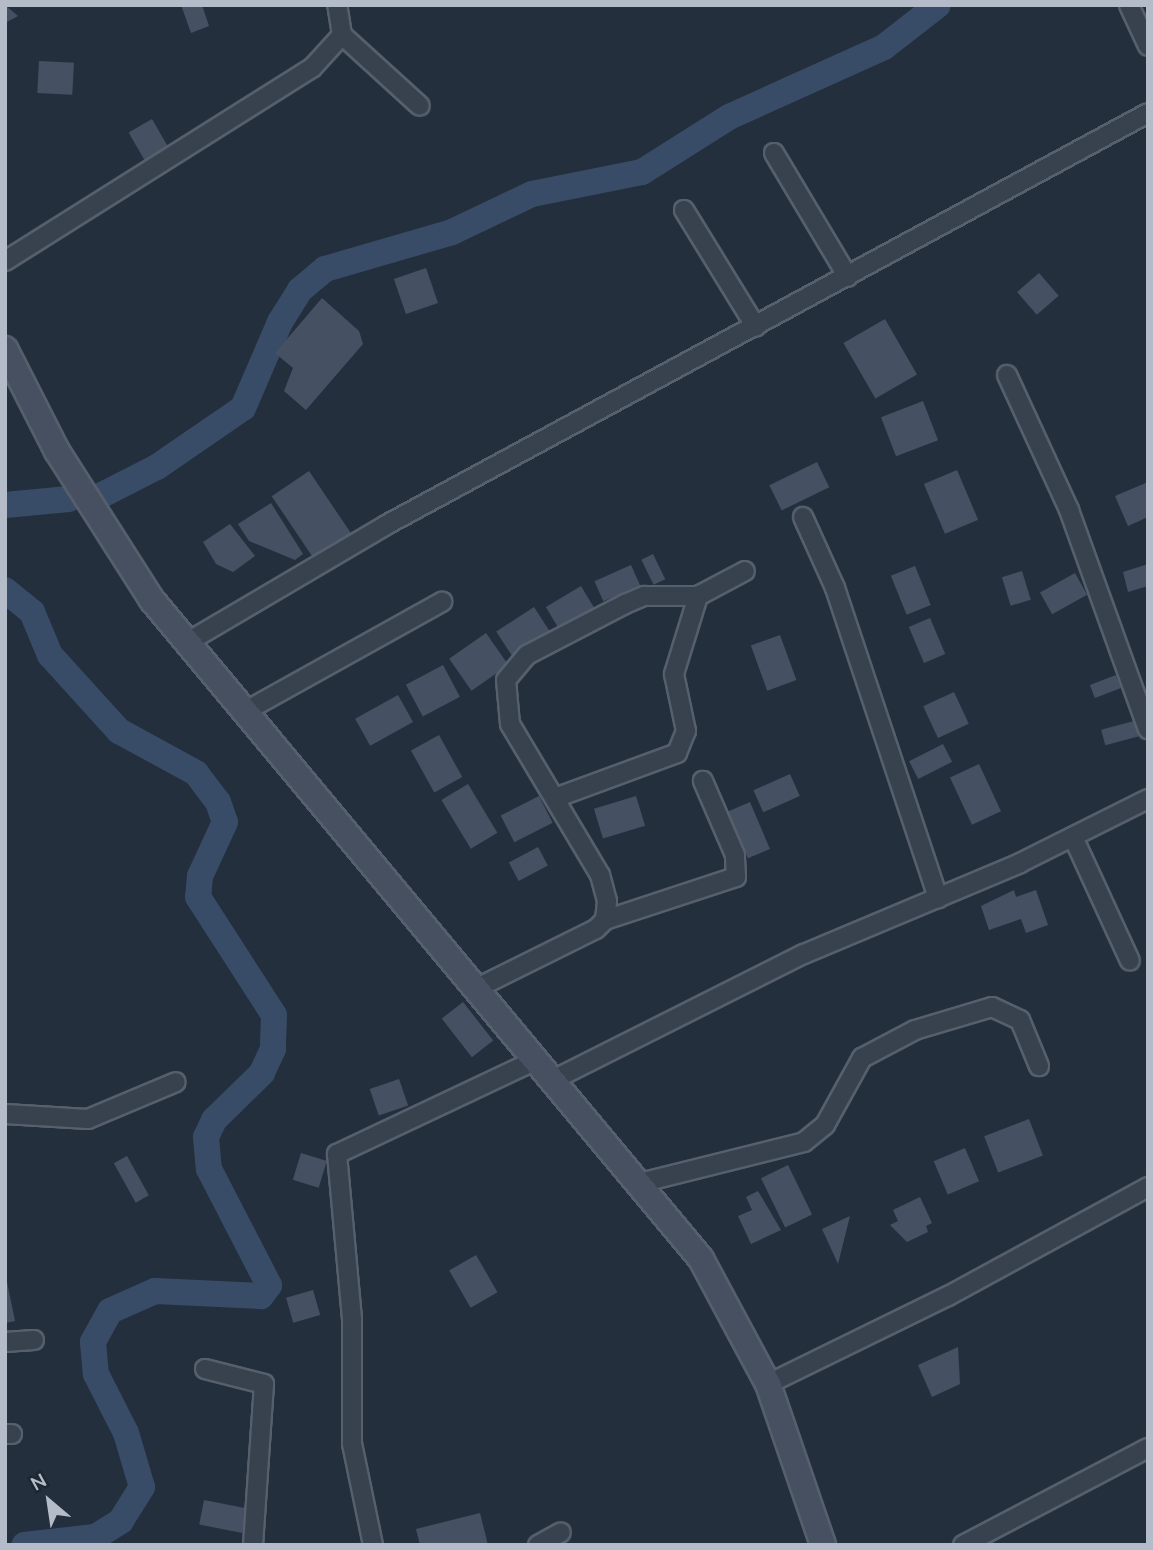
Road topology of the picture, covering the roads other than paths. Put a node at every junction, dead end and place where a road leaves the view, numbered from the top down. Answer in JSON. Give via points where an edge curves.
{"nodes":[{"id":1,"x":337,"y":5,"type":"edge"},
{"id":2,"x":1129,"y":5,"type":"edge"},
{"id":3,"x":342,"y":35,"type":"junction"},
{"id":4,"x":1148,"y":46,"type":"edge"},
{"id":5,"x":420,"y":106,"type":"dead end"},
{"id":6,"x":1148,"y":113,"type":"edge"},
{"id":7,"x":774,"y":153,"type":"dead end"},
{"id":8,"x":684,"y":210,"type":"dead end"},
{"id":9,"x":5,"y":261,"type":"edge"},
{"id":10,"x":848,"y":276,"type":"junction"},
{"id":11,"x":755,"y":327,"type":"junction"},
{"id":12,"x":5,"y":349,"type":"edge"},
{"id":13,"x":1007,"y":375,"type":"dead end"},
{"id":14,"x":803,"y":517,"type":"dead end"},
{"id":15,"x":745,"y":571,"type":"dead end"},
{"id":16,"x":698,"y":596,"type":"junction"},
{"id":17,"x":442,"y":602,"type":"dead end"},
{"id":18,"x":186,"y":643,"type":"junction"},
{"id":19,"x":244,"y":712,"type":"junction"},
{"id":20,"x":1148,"y":729,"type":"edge"},
{"id":21,"x":703,"y":780,"type":"dead end"},
{"id":22,"x":555,"y":798,"type":"junction"},
{"id":23,"x":1148,"y":799,"type":"edge"},
{"id":24,"x":1073,"y":836,"type":"junction"},
{"id":25,"x":938,"y":898,"type":"junction"},
{"id":26,"x":605,"y":920,"type":"junction"},
{"id":27,"x":1130,"y":961,"type":"dead end"},
{"id":28,"x":475,"y":989,"type":"junction"},
{"id":29,"x":534,"y":1061,"type":"junction"},
{"id":30,"x":1039,"y":1066,"type":"dead end"},
{"id":31,"x":551,"y":1081,"type":"junction"},
{"id":32,"x":176,"y":1082,"type":"dead end"},
{"id":33,"x":5,"y":1114,"type":"edge"},
{"id":34,"x":640,"y":1183,"type":"junction"},
{"id":35,"x":1148,"y":1187,"type":"edge"},
{"id":36,"x":34,"y":1340,"type":"dead end"},
{"id":37,"x":5,"y":1342,"type":"edge"},
{"id":38,"x":205,"y":1369,"type":"dead end"},
{"id":39,"x":768,"y":1384,"type":"junction"},
{"id":40,"x":1148,"y":1448,"type":"edge"},
{"id":41,"x":561,"y":1532,"type":"dead end"},
{"id":42,"x":254,"y":1545,"type":"edge"},
{"id":43,"x":373,"y":1545,"type":"edge"},
{"id":44,"x":538,"y":1545,"type":"edge"},
{"id":45,"x":823,"y":1545,"type":"edge"},
{"id":46,"x":964,"y":1545,"type":"edge"}],
"edges":[{"from":1,"to":3,"type":"street"},
{"from":2,"to":4,"type":"street"},
{"from":3,"to":5,"type":"street"},
{"from":3,"to":9,"type":"street","via":[[312,68]]},
{"from":6,"to":10,"type":"street"},
{"from":7,"to":10,"type":"street"},
{"from":8,"to":11,"type":"street"},
{"from":10,"to":11,"type":"street"},
{"from":11,"to":18,"type":"street","via":[[386,525]]},
{"from":12,"to":18,"type":"main road","via":[[102,527]]},
{"from":13,"to":20,"type":"street","via":[[1069,510]]},
{"from":14,"to":25,"type":"street","via":[[835,588]]},
{"from":15,"to":16,"type":"street"},
{"from":16,"to":22,"type":"street","via":[[674,674],[686,731],[677,753]]},
{"from":16,"to":22,"type":"street","via":[[644,596],[625,604],[527,655],[506,680],[510,724]]},
{"from":17,"to":19,"type":"street"},
{"from":18,"to":19,"type":"main road"},
{"from":19,"to":28,"type":"main road"},
{"from":21,"to":26,"type":"street","via":[[735,855],[736,877]]},
{"from":22,"to":26,"type":"street","via":[[600,874]]},
{"from":23,"to":24,"type":"street"},
{"from":24,"to":25,"type":"street"},
{"from":24,"to":27,"type":"street"},
{"from":25,"to":31,"type":"street","via":[[804,954]]},
{"from":26,"to":28,"type":"street"},
{"from":28,"to":29,"type":"main road"},
{"from":29,"to":31,"type":"main road"},
{"from":29,"to":43,"type":"street","via":[[337,1154],[352,1319],[352,1444]]},
{"from":30,"to":34,"type":"street","via":[[1020,1020],[992,1007],[915,1030],[862,1058],[825,1125],[804,1143]]},
{"from":31,"to":34,"type":"main road"},
{"from":32,"to":33,"type":"street","via":[[88,1119]]},
{"from":34,"to":39,"type":"main road","via":[[725,1297]]},
{"from":35,"to":39,"type":"street","via":[[948,1296]]},
{"from":36,"to":37,"type":"street"},
{"from":38,"to":42,"type":"street","via":[[264,1384]]},
{"from":39,"to":45,"type":"main road"},
{"from":40,"to":46,"type":"street"},
{"from":41,"to":44,"type":"street"}]}
